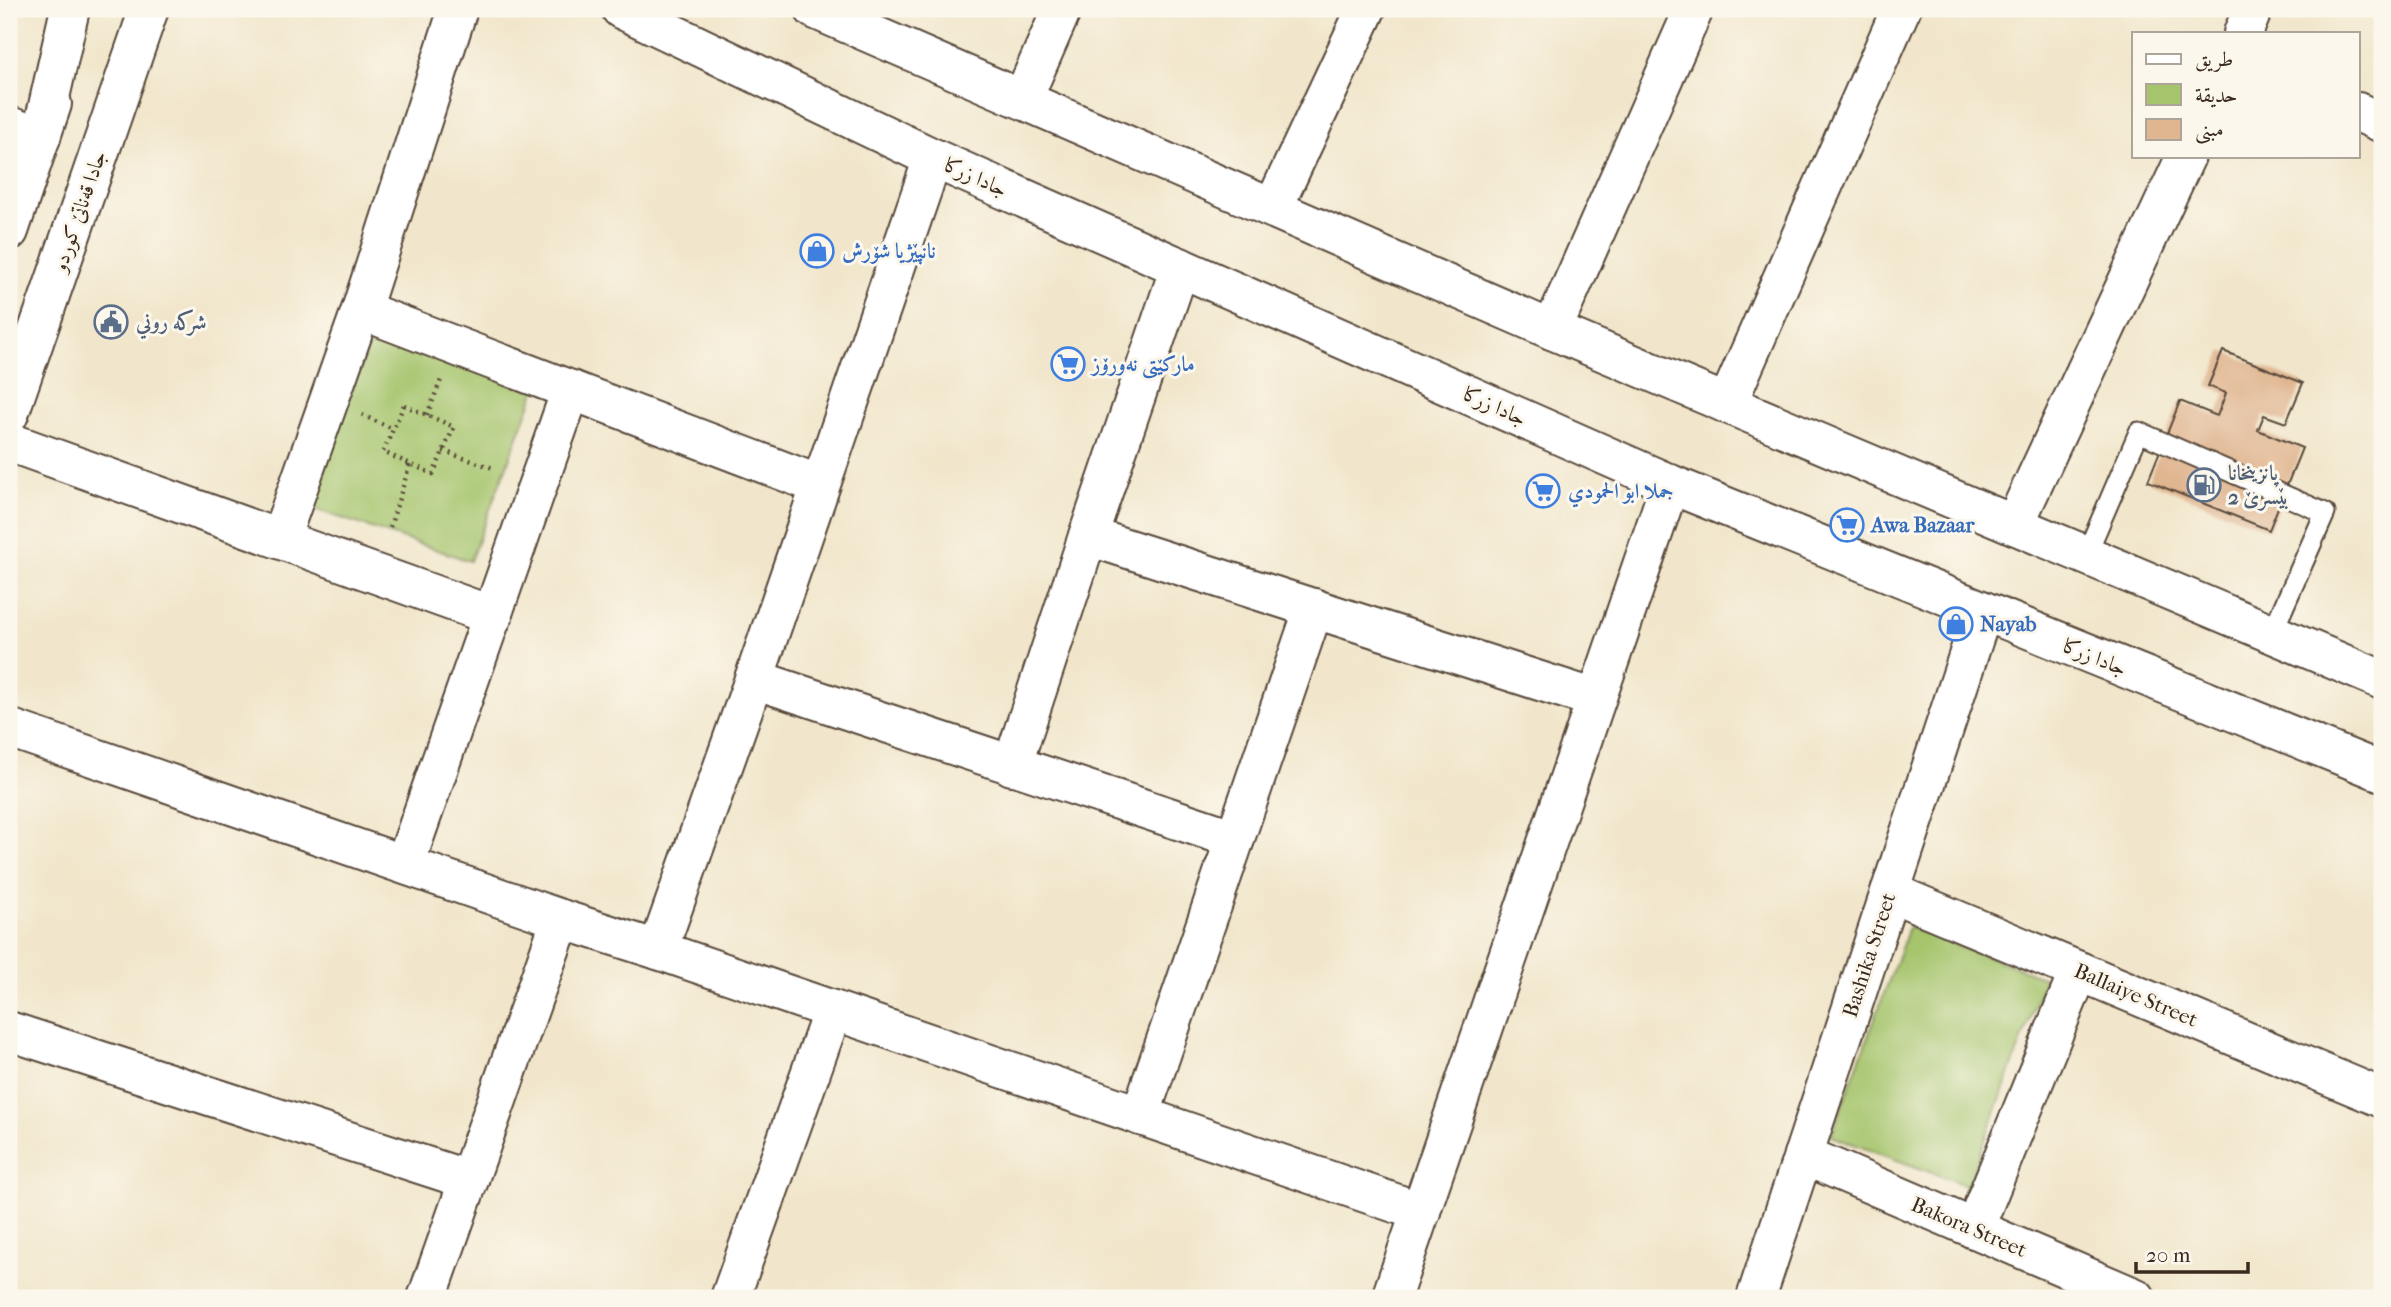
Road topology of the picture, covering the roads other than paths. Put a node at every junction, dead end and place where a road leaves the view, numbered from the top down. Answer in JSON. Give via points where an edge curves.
{"nodes":[{"id":1,"x":70,"y":9,"type":"edge"},
{"id":2,"x":83,"y":9,"type":"edge"},
{"id":3,"x":149,"y":9,"type":"edge"},
{"id":4,"x":458,"y":9,"type":"edge"},
{"id":5,"x":621,"y":9,"type":"edge"},
{"id":6,"x":814,"y":9,"type":"edge"},
{"id":7,"x":1062,"y":9,"type":"edge"},
{"id":8,"x":1366,"y":9,"type":"edge"},
{"id":9,"x":1693,"y":9,"type":"edge"},
{"id":10,"x":2253,"y":9,"type":"edge"},
{"id":11,"x":1892,"y":11,"type":"edge"},
{"id":12,"x":2242,"y":32,"type":"edge"},
{"id":13,"x":1023,"y":98,"type":"junction"},
{"id":14,"x":2360,"y":113,"type":"edge"},
{"id":15,"x":2382,"y":123,"type":"edge"},
{"id":16,"x":25,"y":132,"type":"edge"},
{"id":17,"x":933,"y":158,"type":"junction"},
{"id":18,"x":2185,"y":158,"type":"edge"},
{"id":19,"x":1273,"y":208,"type":"junction"},
{"id":20,"x":9,"y":231,"type":"edge"},
{"id":21,"x":1180,"y":267,"type":"junction"},
{"id":22,"x":361,"y":310,"type":"junction"},
{"id":23,"x":1552,"y":330,"type":"junction"},
{"id":24,"x":571,"y":390,"type":"junction"},
{"id":25,"x":1727,"y":404,"type":"junction"},
{"id":26,"x":9,"y":414,"type":"edge"},
{"id":27,"x":9,"y":442,"type":"edge"},
{"id":28,"x":1670,"y":484,"type":"junction"},
{"id":29,"x":820,"y":485,"type":"junction"},
{"id":30,"x":2014,"y":525,"type":"junction"},
{"id":31,"x":1088,"y":536,"type":"junction"},
{"id":32,"x":280,"y":539,"type":"junction"},
{"id":33,"x":2086,"y":555,"type":"junction"},
{"id":34,"x":1314,"y":608,"type":"junction"},
{"id":35,"x":1983,"y":611,"type":"junction"},
{"id":36,"x":493,"y":616,"type":"junction"},
{"id":37,"x":2272,"y":634,"type":"junction"},
{"id":38,"x":754,"y":679,"type":"junction"},
{"id":39,"x":2382,"y":680,"type":"edge"},
{"id":40,"x":1596,"y":699,"type":"junction"},
{"id":41,"x":9,"y":728,"type":"edge"},
{"id":42,"x":1013,"y":765,"type":"junction"},
{"id":43,"x":2382,"y":772,"type":"edge"},
{"id":44,"x":1235,"y":839,"type":"junction"},
{"id":45,"x":405,"y":864,"type":"junction"},
{"id":46,"x":1890,"y":892,"type":"junction"},
{"id":47,"x":561,"y":919,"type":"junction"},
{"id":48,"x":657,"y":950,"type":"junction"},
{"id":49,"x":2079,"y":971,"type":"junction"},
{"id":50,"x":833,"y":1010,"type":"junction"},
{"id":51,"x":9,"y":1031,"type":"edge"},
{"id":52,"x":2382,"y":1098,"type":"edge"},
{"id":53,"x":1140,"y":1116,"type":"junction"},
{"id":54,"x":1803,"y":1155,"type":"junction"},
{"id":55,"x":469,"y":1180,"type":"junction"},
{"id":56,"x":1421,"y":1212,"type":"junction"},
{"id":57,"x":1974,"y":1229,"type":"junction"},
{"id":58,"x":1394,"y":1297,"type":"edge"},
{"id":59,"x":427,"y":1298,"type":"edge"},
{"id":60,"x":730,"y":1298,"type":"edge"},
{"id":61,"x":1756,"y":1298,"type":"edge"},
{"id":62,"x":2136,"y":1298,"type":"edge"}],
"edges":[{"from":1,"to":16,"type":"street"},
{"from":2,"to":16,"type":"street"},
{"from":3,"to":26,"type":"street","name":"جادا قەناتێ کوردو"},
{"from":4,"to":22,"type":"street"},
{"from":5,"to":17,"type":"street","name":"جادا زرکا"},
{"from":6,"to":13,"type":"street"},
{"from":7,"to":13,"type":"street"},
{"from":8,"to":19,"type":"street"},
{"from":9,"to":23,"type":"street"},
{"from":10,"to":12,"type":"street"},
{"from":11,"to":25,"type":"street"},
{"from":13,"to":19,"type":"street"},
{"from":14,"to":15,"type":"street"},
{"from":16,"to":20,"type":"street"},
{"from":17,"to":21,"type":"street","name":"جادا زرکا"},
{"from":17,"to":29,"type":"street"},
{"from":18,"to":30,"type":"street"},
{"from":19,"to":23,"type":"street"},
{"from":21,"to":28,"type":"street","name":"جادا زرکا"},
{"from":21,"to":31,"type":"street"},
{"from":22,"to":24,"type":"street"},
{"from":22,"to":32,"type":"street"},
{"from":23,"to":25,"type":"street"},
{"from":24,"to":29,"type":"street"},
{"from":24,"to":36,"type":"street"},
{"from":25,"to":30,"type":"street"},
{"from":27,"to":32,"type":"street"},
{"from":28,"to":35,"type":"street","name":"جادا زرکا"},
{"from":28,"to":40,"type":"street"},
{"from":29,"to":38,"type":"street"},
{"from":30,"to":33,"type":"street"},
{"from":31,"to":34,"type":"street"},
{"from":31,"to":42,"type":"street"},
{"from":32,"to":36,"type":"street"},
{"from":33,"to":37,"type":"street"},
{"from":33,"to":37,"type":"lane","via":[[2139,432],[2325,513]]},
{"from":34,"to":40,"type":"street"},
{"from":34,"to":44,"type":"street"},
{"from":35,"to":43,"type":"street","name":"جادا زرکا"},
{"from":35,"to":46,"type":"street","name":"Bashika Street"},
{"from":36,"to":45,"type":"street"},
{"from":37,"to":39,"type":"street"},
{"from":38,"to":42,"type":"street"},
{"from":38,"to":48,"type":"street"},
{"from":40,"to":56,"type":"street"},
{"from":41,"to":45,"type":"street"},
{"from":42,"to":44,"type":"street"},
{"from":44,"to":53,"type":"street"},
{"from":45,"to":47,"type":"street"},
{"from":46,"to":49,"type":"street","name":"Ballaiye Street"},
{"from":46,"to":54,"type":"street","name":"Bashika Street"},
{"from":47,"to":48,"type":"street"},
{"from":47,"to":55,"type":"street"},
{"from":48,"to":50,"type":"street"},
{"from":49,"to":52,"type":"street","name":"Ballaiye Street"},
{"from":49,"to":57,"type":"street"},
{"from":50,"to":53,"type":"street"},
{"from":50,"to":60,"type":"street"},
{"from":51,"to":55,"type":"street"},
{"from":53,"to":56,"type":"street"},
{"from":54,"to":57,"type":"street","name":"Bakora Street"},
{"from":54,"to":61,"type":"street","name":"Bashika Street"},
{"from":55,"to":59,"type":"street"},
{"from":56,"to":58,"type":"street"},
{"from":57,"to":62,"type":"street","name":"Bakora Street"}]}
